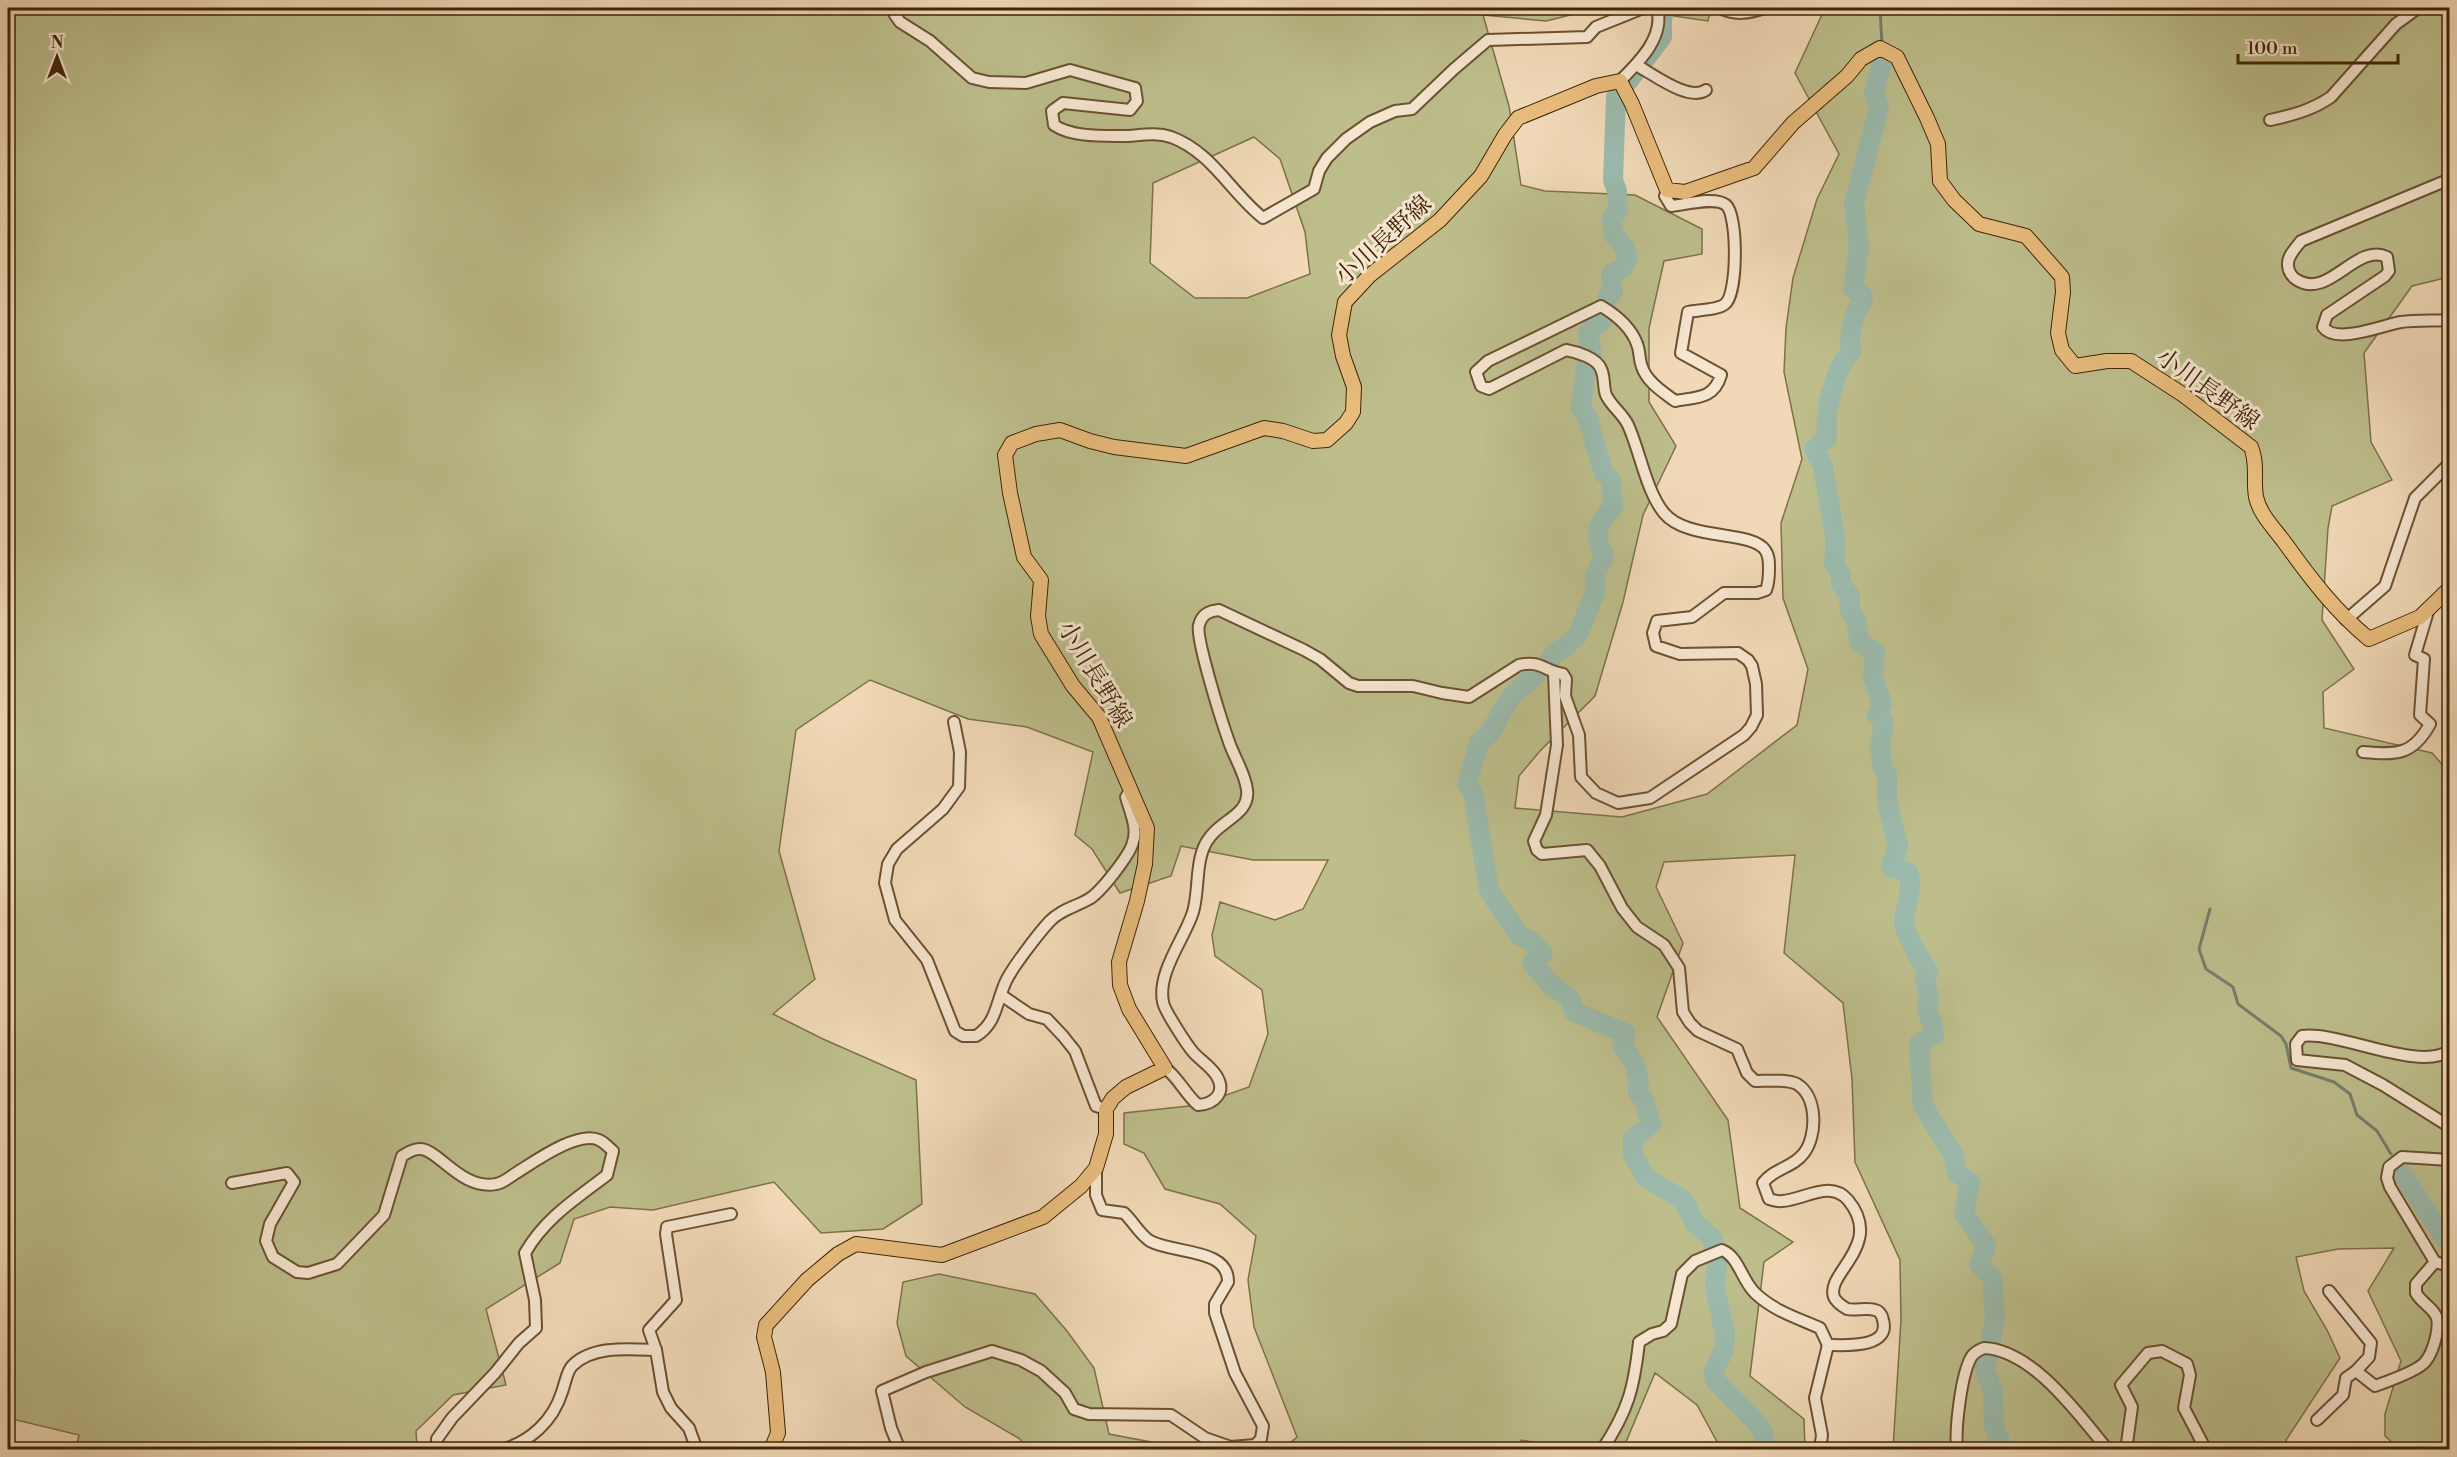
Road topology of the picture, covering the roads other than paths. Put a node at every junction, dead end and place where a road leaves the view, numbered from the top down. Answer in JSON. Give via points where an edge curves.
{"nodes":[{"id":1,"x":894,"y":8,"type":"edge"},
{"id":2,"x":1643,"y":8,"type":"edge"},
{"id":3,"x":1657,"y":8,"type":"edge"},
{"id":4,"x":1720,"y":8,"type":"edge"},
{"id":5,"x":1765,"y":8,"type":"edge"},
{"id":6,"x":2418,"y":8,"type":"edge"},
{"id":7,"x":1627,"y":11,"type":"edge"},
{"id":8,"x":1636,"y":65,"type":"junction"},
{"id":9,"x":1620,"y":81,"type":"junction"},
{"id":10,"x":1706,"y":90,"type":"dead end"},
{"id":11,"x":2270,"y":120,"type":"dead end"},
{"id":12,"x":2450,"y":179,"type":"edge"},
{"id":13,"x":1667,"y":190,"type":"junction"},
{"id":14,"x":2450,"y":320,"type":"edge"},
{"id":15,"x":2450,"y":463,"type":"edge"},
{"id":16,"x":2450,"y":588,"type":"edge"},
{"id":17,"x":2429,"y":608,"type":"junction"},
{"id":18,"x":2346,"y":620,"type":"junction"},
{"id":19,"x":1554,"y":674,"type":"junction"},
{"id":20,"x":954,"y":722,"type":"dead end"},
{"id":21,"x":2363,"y":752,"type":"dead end"},
{"id":22,"x":1131,"y":790,"type":"junction"},
{"id":23,"x":1001,"y":995,"type":"junction"},
{"id":24,"x":2450,"y":1050,"type":"edge"},
{"id":25,"x":1165,"y":1068,"type":"junction"},
{"id":26,"x":1106,"y":1109,"type":"junction"},
{"id":27,"x":2450,"y":1127,"type":"edge"},
{"id":28,"x":2450,"y":1160,"type":"edge"},
{"id":29,"x":1096,"y":1168,"type":"junction"},
{"id":30,"x":232,"y":1183,"type":"dead end"},
{"id":31,"x":731,"y":1214,"type":"dead end"},
{"id":32,"x":2435,"y":1262,"type":"junction"},
{"id":33,"x":2450,"y":1266,"type":"edge"},
{"id":34,"x":2329,"y":1291,"type":"dead end"},
{"id":35,"x":1828,"y":1345,"type":"junction"},
{"id":36,"x":656,"y":1350,"type":"junction"},
{"id":37,"x":2356,"y":1371,"type":"junction"},
{"id":38,"x":2317,"y":1420,"type":"dead end"},
{"id":39,"x":437,"y":1449,"type":"edge"},
{"id":40,"x":501,"y":1449,"type":"edge"},
{"id":41,"x":697,"y":1449,"type":"edge"},
{"id":42,"x":771,"y":1449,"type":"edge"},
{"id":43,"x":900,"y":1449,"type":"edge"},
{"id":44,"x":1602,"y":1449,"type":"edge"},
{"id":45,"x":1820,"y":1449,"type":"edge"},
{"id":46,"x":1957,"y":1449,"type":"edge"},
{"id":47,"x":2108,"y":1449,"type":"edge"},
{"id":48,"x":2126,"y":1449,"type":"edge"},
{"id":49,"x":2206,"y":1449,"type":"edge"}],
"edges":[{"from":1,"to":7,"type":"street","via":[[900,22],[930,40],[972,78],[1026,83],[1070,70],[1135,88],[1137,101],[1130,110],[1063,103],[1052,111],[1054,125],[1064,132],[1156,134],[1183,143],[1202,154],[1263,218],[1314,189],[1327,158],[1346,139],[1370,122],[1395,111],[1412,109],[1488,40],[1587,37],[1596,27]]},
{"from":2,"to":7,"type":"street"},
{"from":3,"to":8,"type":"street","via":[[1653,42]]},
{"from":4,"to":5,"type":"street","via":[[1735,13]]},
{"from":6,"to":11,"type":"street","via":[[2396,24],[2331,97],[2299,114]]},
{"from":8,"to":9,"type":"street"},
{"from":8,"to":10,"type":"street","via":[[1687,93],[1701,94]]},
{"from":9,"to":13,"type":"main road"},
{"from":9,"to":22,"type":"main road","name":"小川長野線","via":[[1596,86],[1518,118],[1481,176],[1440,220],[1369,276],[1345,302],[1339,335],[1354,387],[1353,412],[1327,440],[1313,441],[1264,428],[1186,456],[1114,447],[1060,430],[1012,443],[1005,454],[1010,493],[1024,557],[1041,580],[1041,634],[1072,686],[1099,717]]},
{"from":12,"to":14,"type":"street","via":[[2301,241],[2291,253],[2288,265],[2292,277],[2302,284],[2313,284],[2365,257],[2387,257],[2389,271],[2385,276],[2326,315],[2323,327],[2334,334],[2401,322]]},
{"from":13,"to":18,"type":"main road","name":"小川長野線","via":[[1685,192],[1754,168],[1793,123],[1861,59],[1880,48],[1897,57],[1938,144],[1940,181],[1954,200],[1979,224],[2026,236],[2062,277],[2058,333],[2062,350],[2075,366],[2131,361],[2252,447],[2256,459],[2256,496],[2264,516]]},
{"from":13,"to":19,"type":"street","via":[[1665,196],[1671,206],[1719,202],[1730,212],[1736,261],[1728,300],[1720,306],[1688,312],[1681,353],[1721,375],[1709,395],[1675,401],[1660,391],[1642,369],[1638,345],[1629,329],[1601,306],[1488,361],[1479,367],[1477,378],[1488,389],[1566,350],[1598,364],[1607,398],[1627,422],[1663,512],[1679,526],[1760,545],[1766,551],[1766,590],[1724,593],[1692,617],[1657,621],[1653,633],[1656,646],[1663,650],[1680,654],[1738,653],[1748,660],[1756,684],[1756,715],[1744,735],[1650,798],[1618,804],[1596,793],[1581,777],[1580,735],[1565,696],[1566,679],[1563,674]]},
{"from":15,"to":18,"type":"street","via":[[2415,498],[2392,578]]},
{"from":16,"to":17,"type":"main road","name":"小川長野線"},
{"from":17,"to":18,"type":"main road","name":"小川長野線","via":[[2404,626],[2369,639]]},
{"from":17,"to":21,"type":"street","via":[[2415,655],[2424,659],[2420,715],[2430,724],[2421,740],[2405,751]]},
{"from":19,"to":25,"type":"street","via":[[1536,662],[1519,665],[1469,697],[1413,686],[1358,686],[1304,650],[1225,612],[1210,611],[1204,615],[1199,625],[1200,644],[1227,739],[1247,787],[1247,799],[1243,810],[1226,820],[1209,838],[1203,852],[1194,908],[1168,967],[1162,1002],[1192,1051],[1217,1076],[1217,1097],[1210,1104],[1198,1105]]},
{"from":19,"to":35,"type":"street","via":[[1557,746],[1546,815],[1534,841],[1537,850],[1542,854],[1587,850],[1622,908],[1637,927],[1664,945],[1679,968],[1683,1012],[1690,1023],[1698,1031],[1737,1049],[1747,1073],[1755,1081],[1795,1083],[1810,1100],[1813,1131],[1805,1152],[1793,1164],[1770,1173],[1763,1183],[1768,1198],[1782,1202],[1832,1190],[1843,1194],[1856,1211],[1859,1242],[1835,1281],[1833,1293],[1847,1309],[1873,1308],[1880,1312],[1884,1323],[1880,1337],[1873,1341],[1857,1346]]},
{"from":20,"to":23,"type":"street","via":[[960,752],[959,787],[943,809],[897,849],[888,864],[887,896],[895,920],[927,960],[955,1031],[976,1036],[984,1031],[992,1022]]},
{"from":22,"to":23,"type":"street","via":[[1126,797],[1135,829],[1126,857],[1104,888],[1050,921],[1006,980]]},
{"from":22,"to":25,"type":"main road","name":"小川長野線","via":[[1147,828],[1147,841],[1137,901],[1119,962],[1120,985],[1129,1010]]},
{"from":23,"to":26,"type":"street","via":[[1029,1014],[1047,1019],[1063,1035],[1075,1051],[1096,1106]]},
{"from":24,"to":27,"type":"street","via":[[2427,1057],[2314,1034],[2301,1036],[2296,1044],[2297,1060],[2345,1065]]},
{"from":25,"to":26,"type":"main road","via":[[1126,1087]]},
{"from":26,"to":29,"type":"main road","via":[[1106,1134]]},
{"from":28,"to":32,"type":"street","via":[[2402,1157],[2389,1167],[2387,1178]]},
{"from":29,"to":42,"type":"main road","via":[[1081,1186],[1043,1217],[983,1241],[942,1255],[856,1244],[807,1280],[766,1325],[764,1337],[773,1372],[778,1433]]},
{"from":29,"to":43,"type":"street","via":[[1096,1195],[1102,1210],[1124,1213],[1150,1241],[1212,1257],[1223,1266],[1228,1282],[1215,1304],[1215,1313],[1235,1373],[1263,1426],[1261,1439],[1255,1445],[1231,1447],[1205,1438],[1171,1415],[1089,1414],[1074,1409],[1065,1393],[1041,1371],[1022,1360],[992,1351],[882,1391]]},
{"from":30,"to":39,"type":"street","via":[[287,1173],[291,1176],[294,1182],[270,1224],[266,1241],[273,1257],[297,1272],[308,1273],[337,1264],[384,1215],[402,1156],[412,1150],[427,1150],[458,1175],[481,1185],[498,1184],[537,1160],[587,1137],[599,1140],[613,1151],[607,1175],[569,1202],[532,1240],[525,1253],[535,1300],[536,1328],[452,1418],[437,1439]]},
{"from":31,"to":36,"type":"street","via":[[667,1227],[676,1300],[649,1330]]},
{"from":32,"to":33,"type":"street"},
{"from":32,"to":37,"type":"street","via":[[2416,1284],[2416,1293],[2438,1322],[2425,1363],[2375,1386]]},
{"from":34,"to":37,"type":"street","via":[[2371,1343],[2369,1357]]},
{"from":35,"to":44,"type":"street","via":[[1820,1328],[1777,1311],[1746,1283],[1734,1258],[1722,1250],[1715,1251],[1695,1261],[1683,1274],[1671,1324],[1639,1342],[1629,1404]]},
{"from":35,"to":45,"type":"street","via":[[1815,1398],[1822,1435]]},
{"from":36,"to":40,"type":"street","via":[[612,1348],[571,1366],[558,1403],[542,1427],[519,1444]]},
{"from":36,"to":41,"type":"street","via":[[663,1392],[689,1428]]},
{"from":37,"to":38,"type":"street","via":[[2346,1378],[2343,1395]]},
{"from":46,"to":47,"type":"street","via":[[1965,1375],[1972,1356],[1984,1348],[2001,1351],[2036,1372],[2070,1403]]},
{"from":48,"to":49,"type":"street","via":[[2132,1407],[2121,1385],[2148,1353],[2162,1352],[2187,1364],[2190,1375],[2184,1408]]}]}
